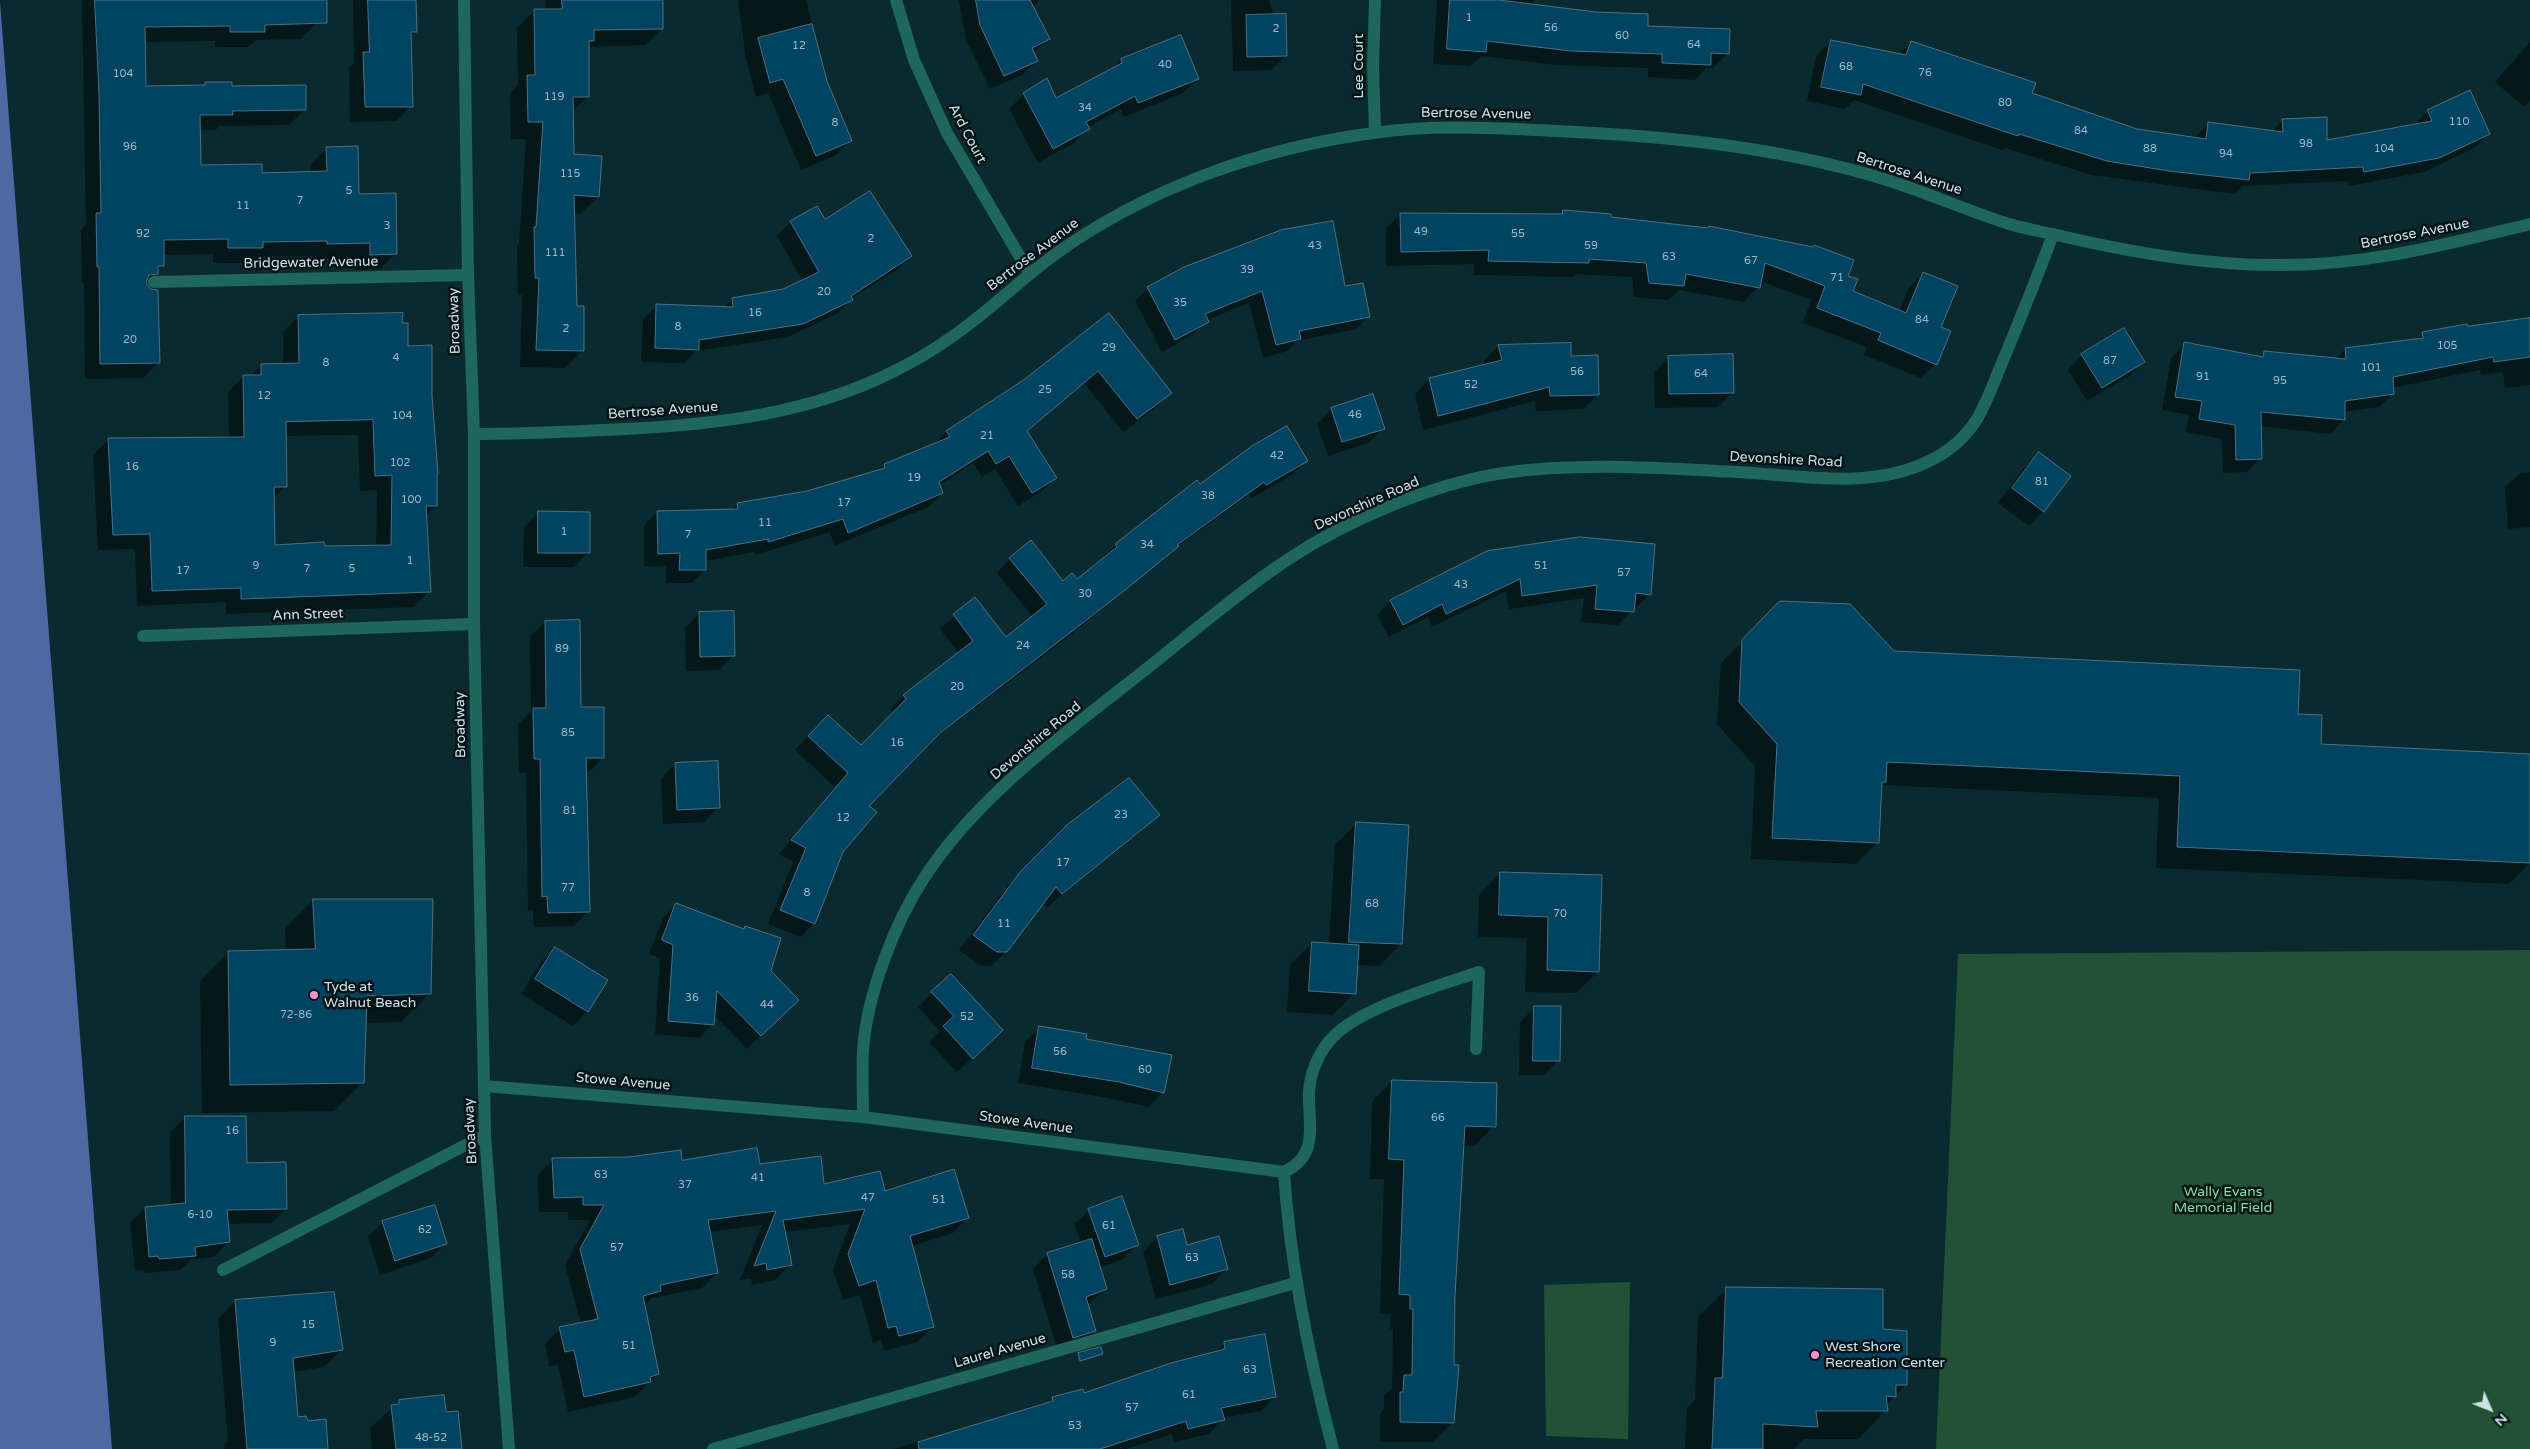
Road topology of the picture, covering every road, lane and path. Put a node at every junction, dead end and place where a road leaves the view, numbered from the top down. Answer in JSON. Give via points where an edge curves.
{"nodes":[{"id":1,"x":464,"y":0,"type":"edge"},
{"id":2,"x":896,"y":0,"type":"edge"},
{"id":3,"x":1375,"y":0,"type":"edge"},
{"id":4,"x":1376,"y":132,"type":"junction"},
{"id":5,"x":2530,"y":224,"type":"edge"},
{"id":6,"x":2053,"y":234,"type":"junction"},
{"id":7,"x":1030,"y":274,"type":"junction"},
{"id":8,"x":468,"y":275,"type":"junction"},
{"id":9,"x":154,"y":282,"type":"dead end"},
{"id":10,"x":474,"y":434,"type":"junction"},
{"id":11,"x":474,"y":624,"type":"junction"},
{"id":12,"x":143,"y":636,"type":"dead end"},
{"id":13,"x":1476,"y":1049,"type":"dead end"},
{"id":14,"x":484,"y":1086,"type":"junction"},
{"id":15,"x":863,"y":1117,"type":"junction"},
{"id":16,"x":485,"y":1135,"type":"junction"},
{"id":17,"x":1284,"y":1172,"type":"junction"},
{"id":18,"x":223,"y":1270,"type":"dead end"},
{"id":19,"x":1295,"y":1283,"type":"junction"},
{"id":20,"x":509,"y":1449,"type":"edge"},
{"id":21,"x":713,"y":1449,"type":"edge"},
{"id":22,"x":1333,"y":1449,"type":"edge"}],
"edges":[{"from":1,"to":8,"type":"street","name":"Broadway"},
{"from":2,"to":7,"type":"street","name":"Ard Court","via":[[914,60],[947,133]]},
{"from":3,"to":4,"type":"street","name":"Lee Court"},
{"from":4,"to":6,"type":"street","name":"Bertrose Avenue","via":[[1430,127],[1495,128],[1599,133],[1749,149],[1885,179],[2013,225]]},
{"from":4,"to":7,"type":"street","name":"Bertrose Avenue","via":[[1307,144],[1206,175],[1161,193],[1085,233]]},
{"from":5,"to":6,"type":"street","name":"Bertrose Avenue","via":[[2409,254],[2343,263],[2271,265],[2107,247]]},
{"from":6,"to":15,"type":"street","name":"Devonshire Road","via":[[1986,402],[1963,437],[1928,462],[1907,470],[1856,479],[1621,467],[1500,474],[1443,488],[1398,504],[1342,529],[1288,559],[1042,751],[947,846],[923,879],[884,962],[863,1047]]},
{"from":7,"to":10,"type":"street","name":"Bertrose Avenue","via":[[955,335],[916,360],[876,380],[792,410],[671,426]]},
{"from":8,"to":9,"type":"street","name":"Bridgewater Avenue"},
{"from":8,"to":10,"type":"street","name":"Broadway"},
{"from":10,"to":11,"type":"street","name":"Broadway"},
{"from":11,"to":12,"type":"street","name":"Ann Street"},
{"from":11,"to":14,"type":"street","name":"Broadway"},
{"from":13,"to":17,"type":"street","via":[[1479,972],[1380,1007],[1345,1028],[1333,1037],[1314,1070],[1309,1091],[1308,1150],[1302,1160]]},
{"from":14,"to":15,"type":"street","name":"Stowe Avenue"},
{"from":14,"to":16,"type":"street","name":"Broadway"},
{"from":15,"to":17,"type":"street","name":"Stowe Avenue"},
{"from":16,"to":18,"type":"street"},
{"from":16,"to":20,"type":"street","name":"Broadway"},
{"from":17,"to":19,"type":"street"},
{"from":19,"to":21,"type":"street","name":"Laurel Avenue"},
{"from":19,"to":22,"type":"street"}]}
